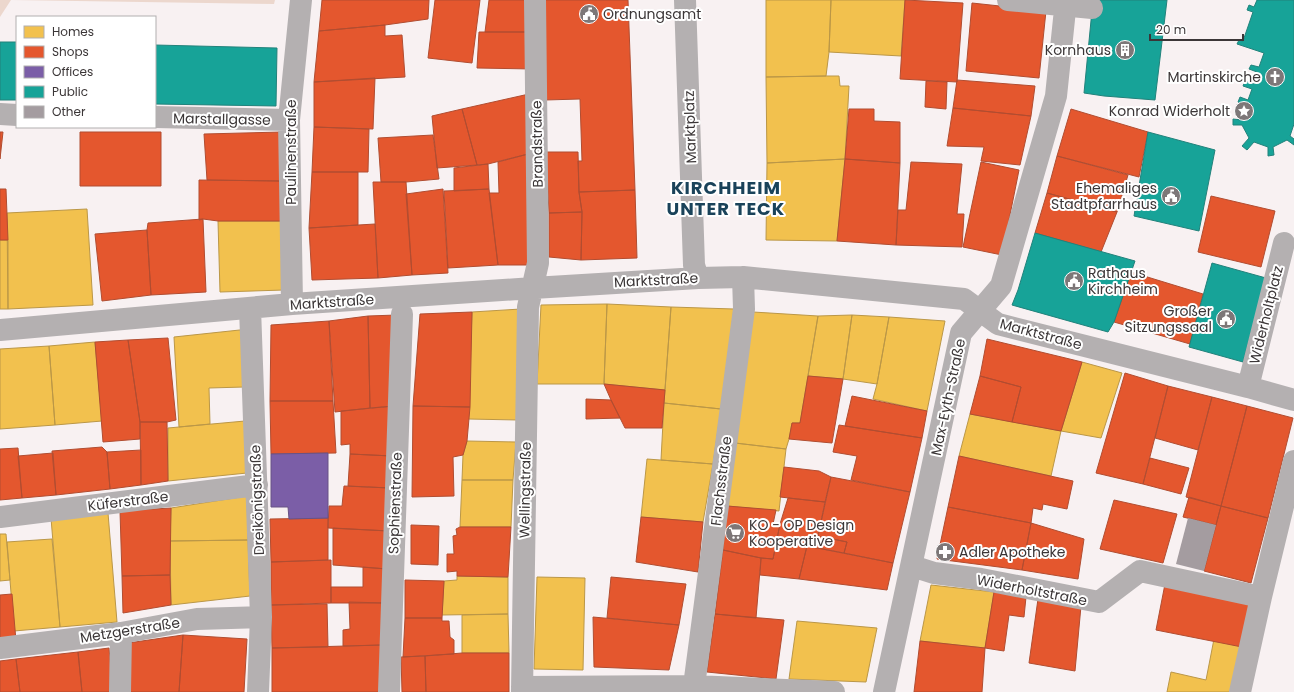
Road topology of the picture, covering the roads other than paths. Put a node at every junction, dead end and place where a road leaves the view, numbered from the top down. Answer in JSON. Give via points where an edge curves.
{"nodes":[{"id":1,"x":301,"y":0,"type":"edge"},
{"id":2,"x":535,"y":0,"type":"edge"},
{"id":3,"x":685,"y":0,"type":"edge"},
{"id":4,"x":1008,"y":0,"type":"edge"},
{"id":5,"x":1066,"y":2,"type":"edge"},
{"id":6,"x":1092,"y":8,"type":"dead end"},
{"id":7,"x":0,"y":114,"type":"edge"},
{"id":8,"x":16,"y":115,"type":"edge"},
{"id":9,"x":156,"y":117,"type":"edge"},
{"id":10,"x":289,"y":120,"type":"junction"},
{"id":11,"x":1284,"y":243,"type":"dead end"},
{"id":12,"x":743,"y":276,"type":"junction"},
{"id":13,"x":698,"y":278,"type":"junction"},
{"id":14,"x":533,"y":288,"type":"junction"},
{"id":15,"x":292,"y":304,"type":"junction"},
{"id":16,"x":250,"y":308,"type":"junction"},
{"id":17,"x":981,"y":311,"type":"junction"},
{"id":18,"x":402,"y":314,"type":"dead end"},
{"id":19,"x":0,"y":330,"type":"edge"},
{"id":20,"x":1248,"y":387,"type":"junction"},
{"id":21,"x":1294,"y":400,"type":"edge"},
{"id":22,"x":1294,"y":461,"type":"edge"},
{"id":23,"x":257,"y":485,"type":"junction"},
{"id":24,"x":0,"y":517,"type":"edge"},
{"id":25,"x":912,"y":566,"type":"junction"},
{"id":26,"x":1261,"y":598,"type":"junction"},
{"id":27,"x":261,"y":617,"type":"junction"},
{"id":28,"x":121,"y":634,"type":"junction"},
{"id":29,"x":0,"y":648,"type":"edge"},
{"id":30,"x":694,"y":686,"type":"junction"},
{"id":31,"x":522,"y":690,"type":"edge"},
{"id":32,"x":120,"y":692,"type":"edge"},
{"id":33,"x":258,"y":692,"type":"edge"},
{"id":34,"x":389,"y":692,"type":"edge"},
{"id":35,"x":834,"y":692,"type":"edge"},
{"id":36,"x":884,"y":692,"type":"edge"},
{"id":37,"x":1240,"y":692,"type":"edge"}],
"edges":[{"from":1,"to":10,"type":"street","name":"Paulinenstraße"},
{"from":2,"to":14,"type":"street","name":"Brandstraße","via":[[538,263]]},
{"from":3,"to":13,"type":"street","name":"Marktplatz","via":[[694,265]]},
{"from":4,"to":5,"type":"street"},
{"from":5,"to":6,"type":"street"},
{"from":5,"to":17,"type":"street","name":"Max-Eyth-Straße","via":[[1056,96],[1001,286]]},
{"from":7,"to":8,"type":"street"},
{"from":9,"to":10,"type":"street","name":"Marstallgasse"},
{"from":10,"to":15,"type":"street","name":"Paulinenstraße"},
{"from":11,"to":20,"type":"street","name":"Widerholtplatz"},
{"from":12,"to":13,"type":"street","name":"Marktstraße"},
{"from":12,"to":17,"type":"street","name":"Marktstraße","via":[[964,299]]},
{"from":12,"to":30,"type":"street","name":"Flachsstraße","via":[[744,309]]},
{"from":13,"to":14,"type":"street","name":"Marktstraße"},
{"from":14,"to":15,"type":"street","name":"Marktstraße"},
{"from":14,"to":31,"type":"street","name":"Wellingstraße","via":[[528,307]]},
{"from":15,"to":16,"type":"street","name":"Marktstraße"},
{"from":16,"to":19,"type":"street","name":"Marktstraße"},
{"from":16,"to":23,"type":"street","name":"Dreikönigstraße"},
{"from":17,"to":20,"type":"street","name":"Marktstraße","via":[[998,324]]},
{"from":17,"to":25,"type":"street","name":"Max-Eyth-Straße","via":[[961,333]]},
{"from":18,"to":34,"type":"street","name":"Sophienstraße"},
{"from":20,"to":21,"type":"street","name":"Marktstraße"},
{"from":22,"to":26,"type":"street"},
{"from":23,"to":24,"type":"street","name":"Küferstraße"},
{"from":23,"to":27,"type":"street","name":"Dreikönigstraße"},
{"from":25,"to":26,"type":"street","name":"Widerholtstraße","via":[[934,573],[1099,602],[1140,571]]},
{"from":25,"to":36,"type":"street","name":"Max-Eyth-Straße"},
{"from":26,"to":37,"type":"street"},
{"from":27,"to":28,"type":"street","name":"Metzgerstraße","via":[[197,619]]},
{"from":27,"to":33,"type":"street","name":"Dreikönigstraße"},
{"from":28,"to":29,"type":"street","name":"Metzgerstraße"},
{"from":28,"to":32,"type":"street"},
{"from":30,"to":31,"type":"street"},
{"from":30,"to":35,"type":"street"}]}
